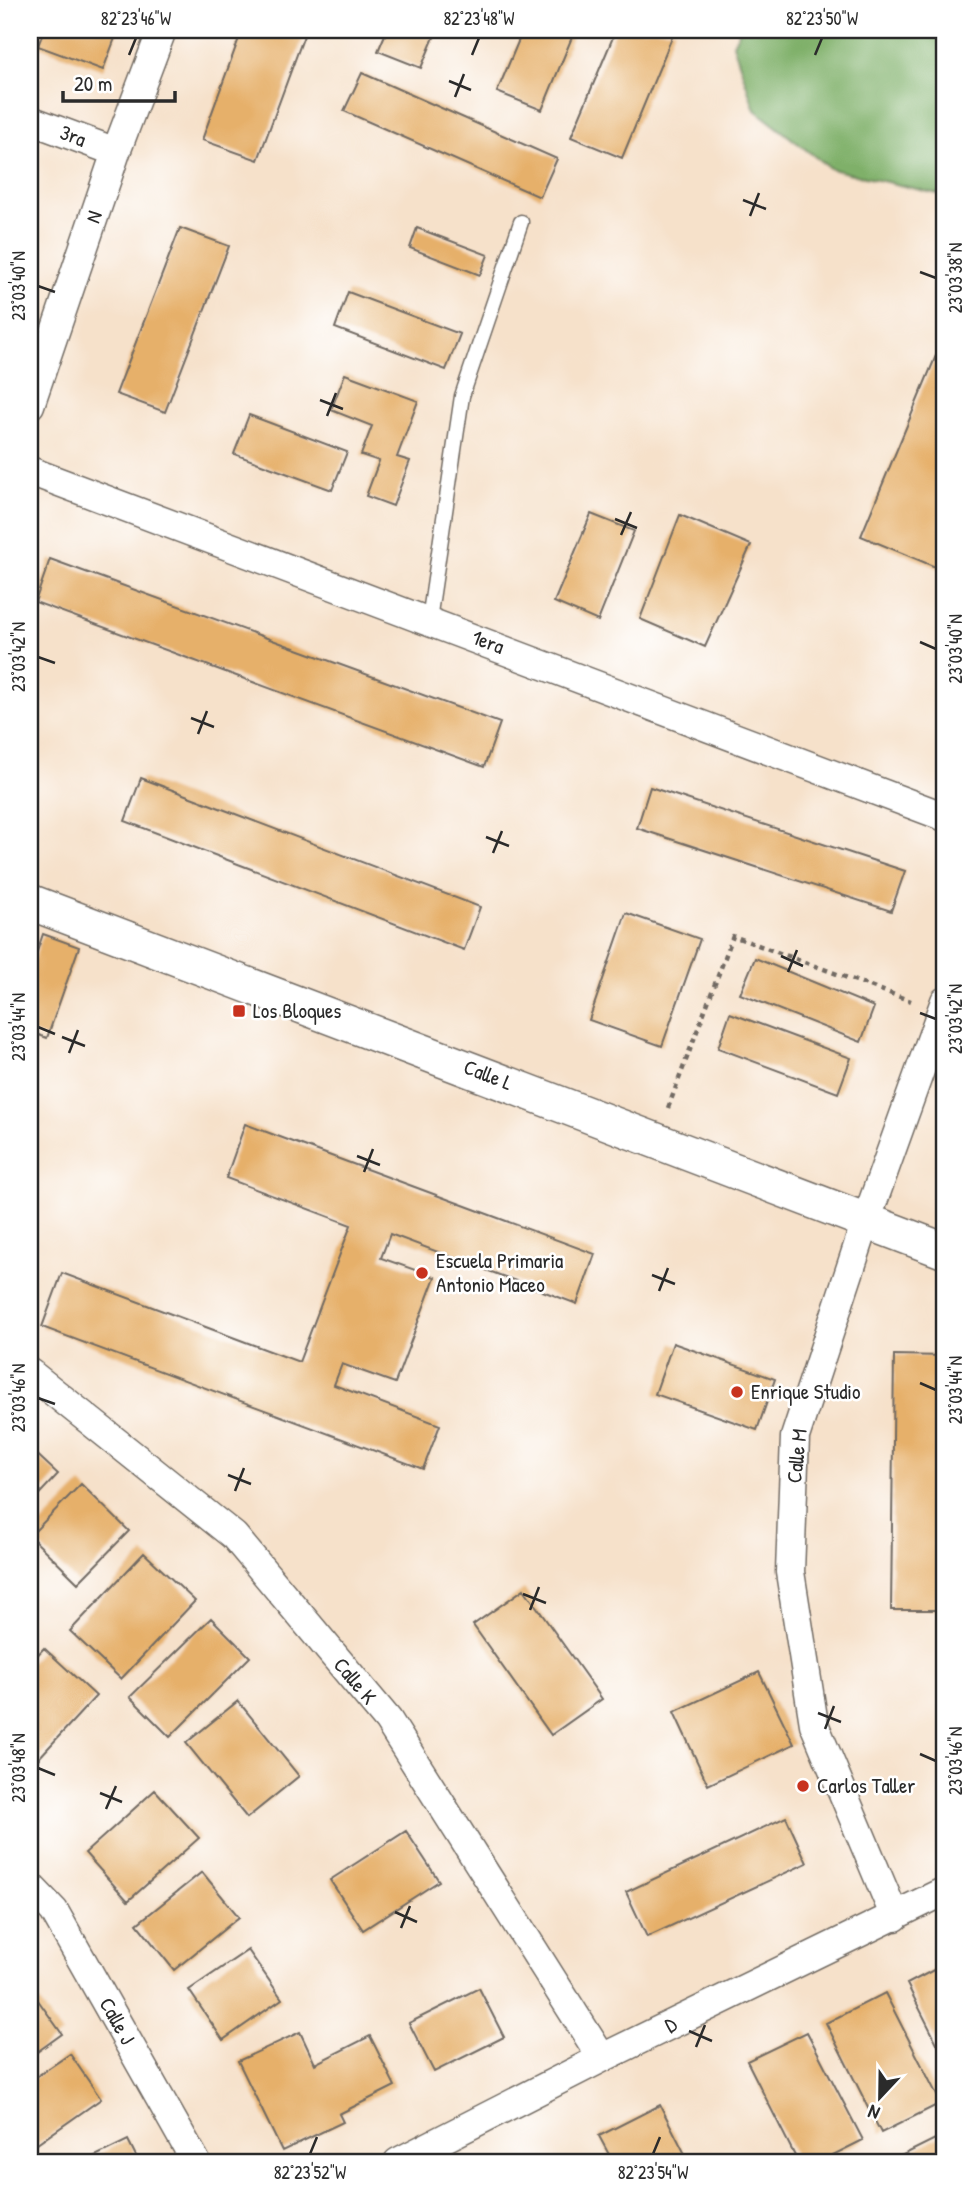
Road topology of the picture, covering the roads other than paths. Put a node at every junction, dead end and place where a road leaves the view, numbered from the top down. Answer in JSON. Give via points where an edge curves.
{"nodes":[{"id":1,"x":162,"y":30,"type":"edge"},
{"id":2,"x":30,"y":120,"type":"edge"},
{"id":3,"x":116,"y":152,"type":"junction"},
{"id":4,"x":521,"y":222,"type":"dead end"},
{"id":5,"x":30,"y":405,"type":"edge"},
{"id":6,"x":30,"y":471,"type":"edge"},
{"id":7,"x":429,"y":620,"type":"junction"},
{"id":8,"x":945,"y":817,"type":"edge"},
{"id":9,"x":30,"y":902,"type":"edge"},
{"id":10,"x":943,"y":1007,"type":"edge"},
{"id":11,"x":866,"y":1221,"type":"junction"},
{"id":12,"x":945,"y":1251,"type":"edge"},
{"id":13,"x":30,"y":1373,"type":"edge"},
{"id":14,"x":30,"y":1886,"type":"edge"},
{"id":15,"x":945,"y":1891,"type":"edge"},
{"id":16,"x":895,"y":1917,"type":"junction"},
{"id":17,"x":602,"y":2058,"type":"junction"},
{"id":18,"x":196,"y":2162,"type":"edge"},
{"id":19,"x":398,"y":2162,"type":"edge"}],
"edges":[{"from":1,"to":3,"type":"street","name":"N"},
{"from":2,"to":3,"type":"street","name":"3ra"},
{"from":3,"to":5,"type":"street","name":"N"},
{"from":4,"to":7,"type":"lane","via":[[462,396]]},
{"from":6,"to":7,"type":"street","name":"1era"},
{"from":7,"to":8,"type":"street","name":"1era"},
{"from":9,"to":11,"type":"street","name":"Calle L"},
{"from":10,"to":11,"type":"street","name":"Calle M"},
{"from":11,"to":12,"type":"street","name":"Calle L"},
{"from":11,"to":16,"type":"street","name":"Calle M","via":[[795,1437],[790,1572],[814,1724]]},
{"from":13,"to":17,"type":"street","name":"Calle K","via":[[234,1536],[251,1556],[387,1720]]},
{"from":14,"to":18,"type":"street","name":"Calle J","via":[[54,1911]]},
{"from":15,"to":16,"type":"street","name":"D"},
{"from":16,"to":17,"type":"street","name":"D"},
{"from":17,"to":19,"type":"street","name":"D"}]}
